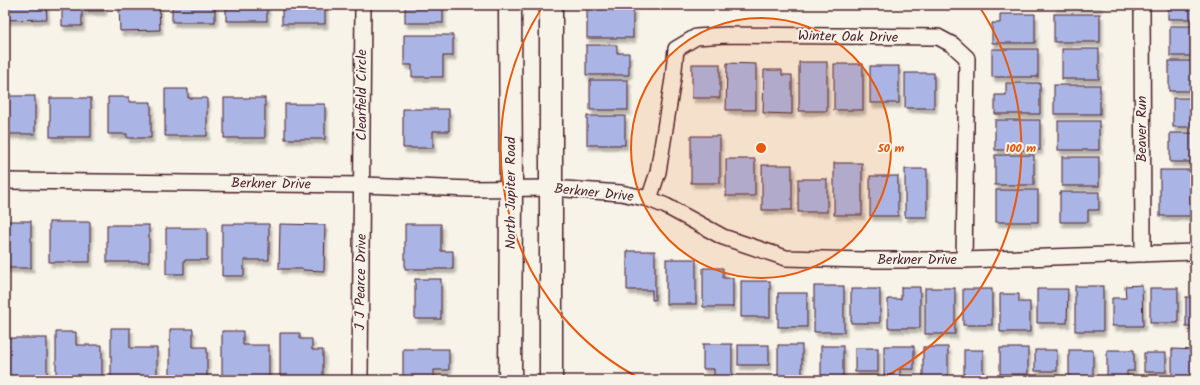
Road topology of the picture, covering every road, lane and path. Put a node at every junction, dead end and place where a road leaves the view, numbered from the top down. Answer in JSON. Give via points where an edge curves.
{"nodes":[{"id":1,"x":363,"y":5,"type":"edge"},
{"id":2,"x":510,"y":5,"type":"edge"},
{"id":3,"x":551,"y":5,"type":"edge"},
{"id":4,"x":1142,"y":5,"type":"edge"},
{"id":5,"x":5,"y":181,"type":"edge"},
{"id":6,"x":362,"y":185,"type":"junction"},
{"id":7,"x":551,"y":188,"type":"junction"},
{"id":8,"x":511,"y":189,"type":"junction"},
{"id":9,"x":649,"y":200,"type":"junction"},
{"id":10,"x":1195,"y":252,"type":"edge"},
{"id":11,"x":1143,"y":254,"type":"junction"},
{"id":12,"x":964,"y":260,"type":"junction"},
{"id":13,"x":360,"y":380,"type":"edge"},
{"id":14,"x":510,"y":380,"type":"edge"},
{"id":15,"x":551,"y":380,"type":"edge"}],
"edges":[{"from":1,"to":6,"type":"street","name":"Clearfield Circle"},
{"from":2,"to":8,"type":"main road","name":"North Jupiter Road"},
{"from":3,"to":7,"type":"main road"},
{"from":4,"to":11,"type":"street","name":"Beaver Run"},
{"from":5,"to":6,"type":"street","name":"Berkner Drive"},
{"from":6,"to":8,"type":"street","name":"Berkner Drive"},
{"from":6,"to":13,"type":"street","name":"J J Pearce Drive"},
{"from":7,"to":8,"type":"street","name":"Berkner Drive"},
{"from":7,"to":9,"type":"street","name":"Berkner Drive","via":[[621,193]]},
{"from":7,"to":15,"type":"main road"},
{"from":8,"to":14,"type":"main road","name":"North Jupiter Road"},
{"from":9,"to":12,"type":"street","name":"Berkner Drive","via":[[666,206],[723,237],[786,258]]},
{"from":9,"to":12,"type":"street","name":"Winter Oak Drive","via":[[658,172],[676,50],[696,36],[938,37],[953,45],[967,58]]},
{"from":10,"to":11,"type":"street","name":"Berkner Drive"},
{"from":11,"to":12,"type":"street","name":"Berkner Drive"}]}
